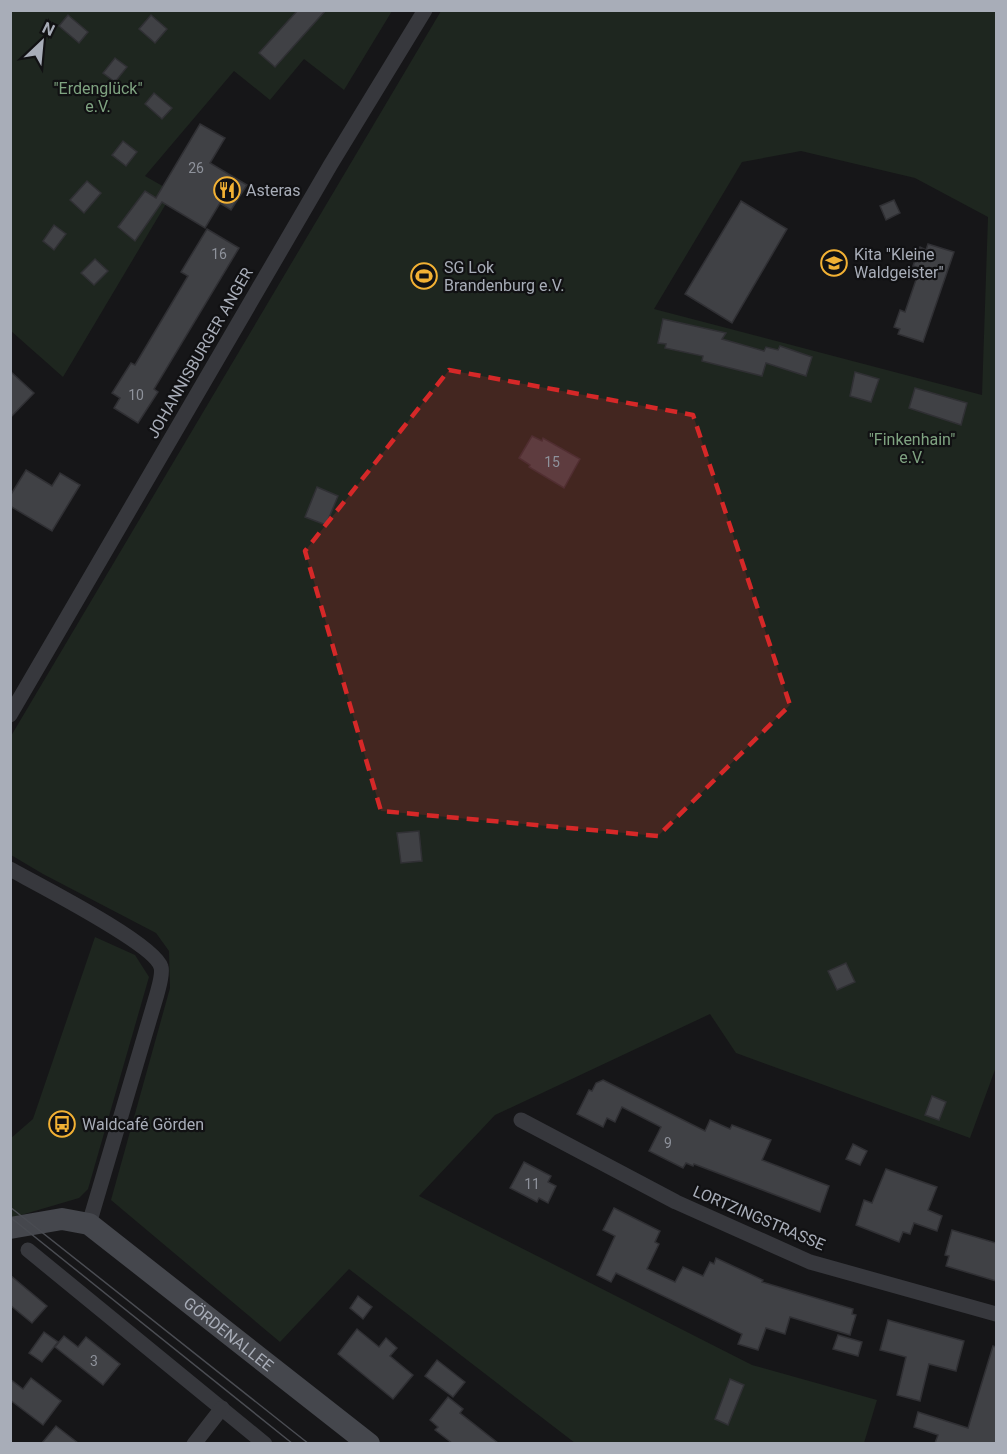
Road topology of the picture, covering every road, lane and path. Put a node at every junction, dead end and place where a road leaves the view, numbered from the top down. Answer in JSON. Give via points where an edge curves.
{"nodes":[{"id":1,"x":425,"y":10,"type":"edge"},
{"id":2,"x":10,"y":715,"type":"edge"},
{"id":3,"x":10,"y":869,"type":"edge"},
{"id":4,"x":520,"y":1120,"type":"dead end"},
{"id":5,"x":89,"y":1224,"type":"junction"},
{"id":6,"x":10,"y":1228,"type":"edge"},
{"id":7,"x":28,"y":1250,"type":"dead end"},
{"id":8,"x":996,"y":1314,"type":"edge"},
{"id":9,"x":222,"y":1408,"type":"junction"},
{"id":10,"x":194,"y":1443,"type":"edge"},
{"id":11,"x":265,"y":1443,"type":"edge"},
{"id":12,"x":369,"y":1443,"type":"edge"}],
"edges":[{"from":1,"to":2,"type":"street","name":"JOHANNISBURGER ANGER","via":[[330,164]]},
{"from":3,"to":5,"type":"street","via":[[134,940],[155,955],[162,968]]},
{"from":4,"to":8,"type":"street","name":"LORTZINGSTRASSE","via":[[676,1202],[810,1262]]},
{"from":5,"to":6,"type":"street","via":[[62,1219]]},
{"from":5,"to":12,"type":"street","name":"GÖRDENALLEE"},
{"from":7,"to":9,"type":"street"},
{"from":9,"to":10,"type":"street"},
{"from":9,"to":11,"type":"street"}]}
